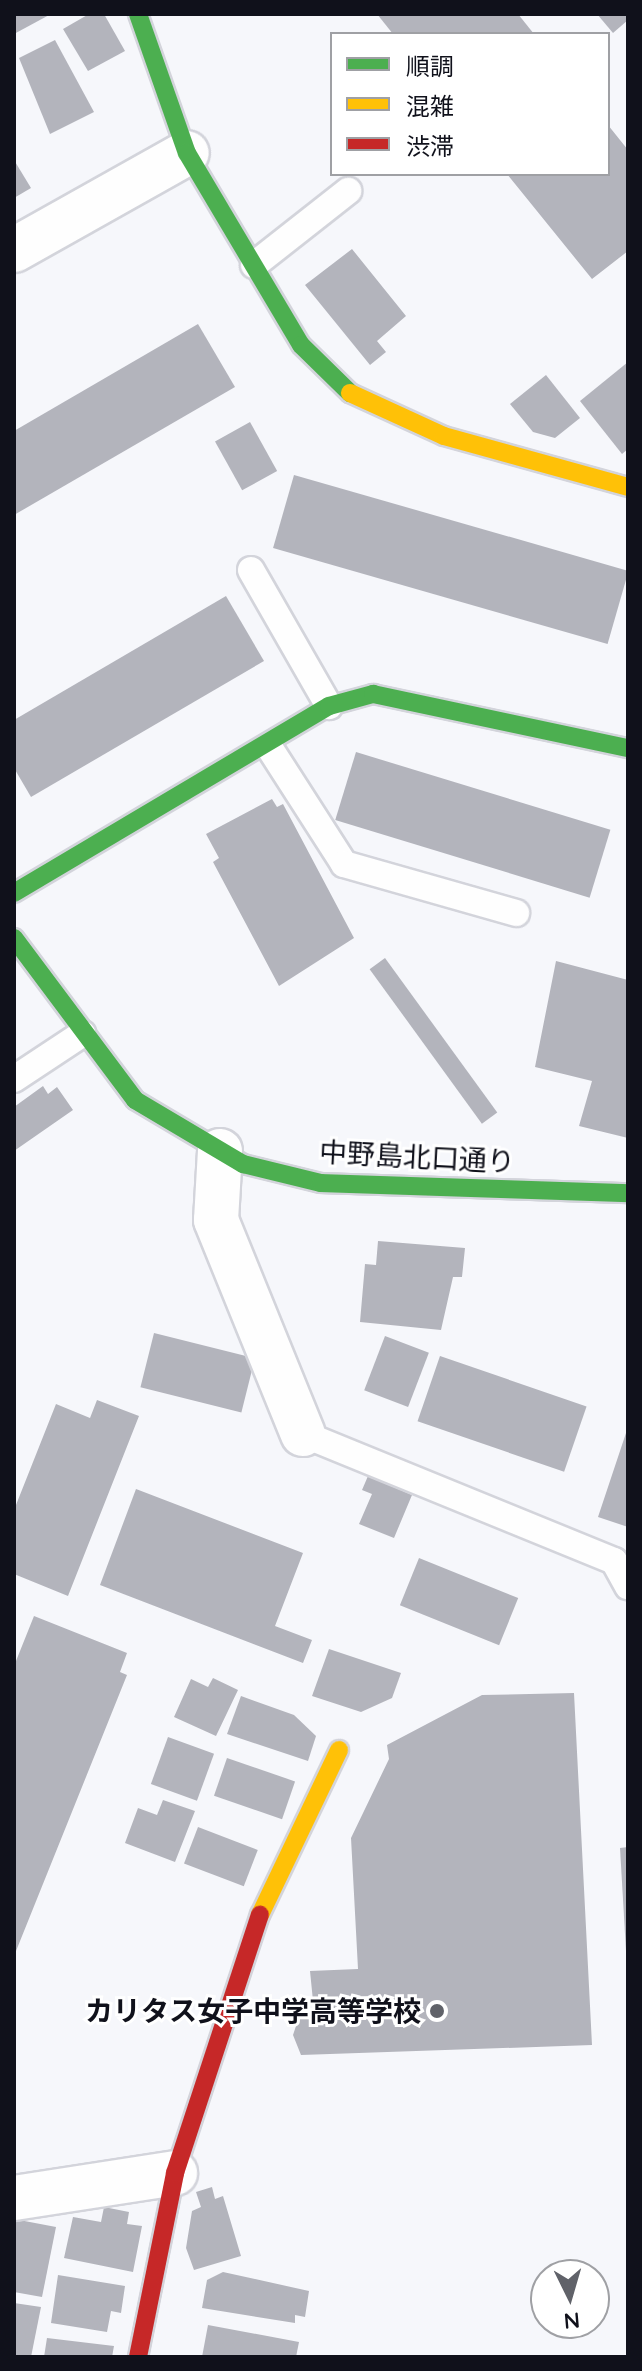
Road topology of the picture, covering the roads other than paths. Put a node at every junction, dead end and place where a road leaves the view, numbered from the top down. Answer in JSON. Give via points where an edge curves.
{"nodes":[{"id":1,"x":138,"y":14,"type":"edge"},
{"id":2,"x":187,"y":153,"type":"junction"},
{"id":3,"x":348,"y":191,"type":"dead end"},
{"id":4,"x":14,"y":250,"type":"edge"},
{"id":5,"x":254,"y":265,"type":"junction"},
{"id":6,"x":628,"y":487,"type":"edge"},
{"id":7,"x":251,"y":570,"type":"dead end"},
{"id":8,"x":329,"y":706,"type":"junction"},
{"id":9,"x":269,"y":747,"type":"junction"},
{"id":10,"x":628,"y":748,"type":"edge"},
{"id":11,"x":14,"y":893,"type":"edge"},
{"id":12,"x":516,"y":913,"type":"dead end"},
{"id":13,"x":14,"y":938,"type":"edge"},
{"id":14,"x":82,"y":1034,"type":"junction"},
{"id":15,"x":14,"y":1079,"type":"edge"},
{"id":16,"x":220,"y":1151,"type":"junction"},
{"id":17,"x":628,"y":1193,"type":"edge"},
{"id":18,"x":303,"y":1434,"type":"joint"},
{"id":19,"x":628,"y":1586,"type":"edge"},
{"id":20,"x":339,"y":1750,"type":"dead end"},
{"id":21,"x":175,"y":2173,"type":"junction"},
{"id":22,"x":14,"y":2198,"type":"edge"},
{"id":23,"x":138,"y":2357,"type":"edge"}],
"edges":[{"from":1,"to":2,"type":"street","via":[[165,105]]},
{"from":2,"to":4,"type":"street"},
{"from":2,"to":5,"type":"street"},
{"from":3,"to":5,"type":"lane"},
{"from":5,"to":6,"type":"street","via":[[301,345],[359,402],[444,436]]},
{"from":7,"to":8,"type":"lane"},
{"from":8,"to":9,"type":"street"},
{"from":8,"to":10,"type":"street","via":[[373,694]]},
{"from":9,"to":11,"type":"street"},
{"from":9,"to":12,"type":"lane","via":[[344,864]]},
{"from":13,"to":14,"type":"street","name":"中野島北口通り"},
{"from":14,"to":15,"type":"lane"},
{"from":14,"to":16,"type":"street","name":"中野島北口通り","via":[[135,1100]]},
{"from":16,"to":17,"type":"street","name":"中野島北口通り","via":[[321,1183]]},
{"from":16,"to":18,"type":"street","via":[[216,1220]]},
{"from":18,"to":19,"type":"lane","via":[[614,1561]]},
{"from":20,"to":21,"type":"street","via":[[264,1903]]},
{"from":21,"to":22,"type":"street"},
{"from":21,"to":23,"type":"street"}]}
